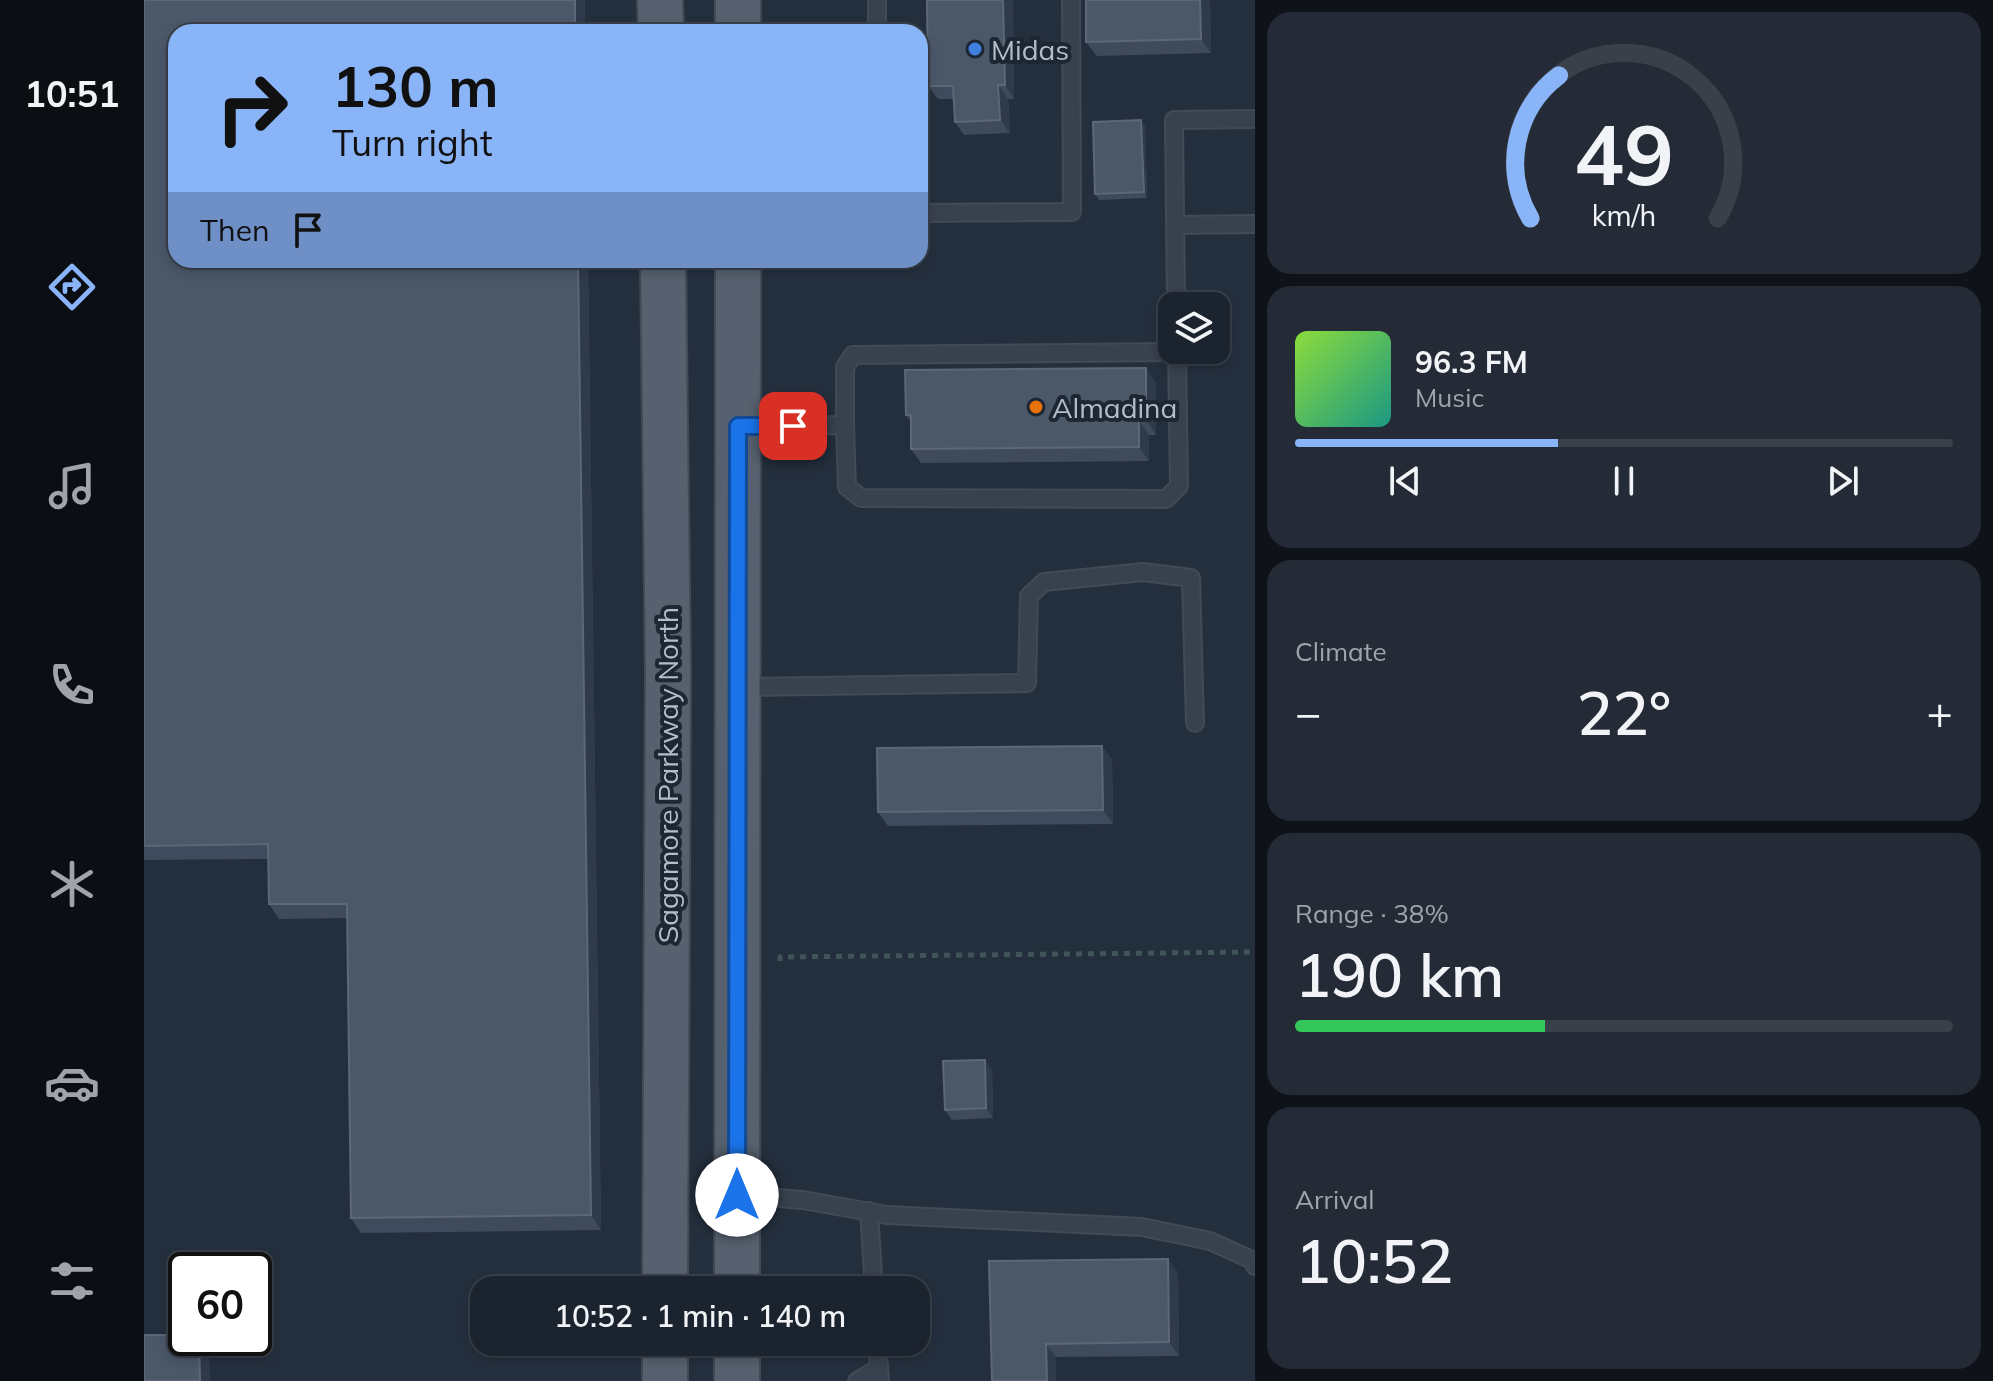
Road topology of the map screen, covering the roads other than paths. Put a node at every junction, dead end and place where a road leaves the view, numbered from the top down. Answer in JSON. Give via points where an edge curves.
{"nodes":[{"id":1,"x":660,"y":0,"type":"edge"},
{"id":2,"x":738,"y":0,"type":"edge"},
{"id":3,"x":877,"y":0,"type":"edge"},
{"id":4,"x":1071,"y":0,"type":"edge"},
{"id":5,"x":661,"y":24,"type":"edge"},
{"id":6,"x":738,"y":24,"type":"edge"},
{"id":7,"x":877,"y":24,"type":"edge"},
{"id":8,"x":1255,"y":119,"type":"edge"},
{"id":9,"x":928,"y":213,"type":"edge"},
{"id":10,"x":1255,"y":224,"type":"edge"},
{"id":11,"x":1175,"y":225,"type":"junction"},
{"id":12,"x":663,"y":268,"type":"edge"},
{"id":13,"x":738,"y":268,"type":"edge"},
{"id":14,"x":1176,"y":292,"type":"edge"},
{"id":15,"x":1158,"y":351,"type":"edge"},
{"id":16,"x":1177,"y":364,"type":"edge"},
{"id":17,"x":845,"y":425,"type":"junction"},
{"id":18,"x":738,"y":426,"type":"junction"},
{"id":19,"x":738,"y":687,"type":"junction"},
{"id":20,"x":1195,"y":723,"type":"dead end"},
{"id":21,"x":737,"y":1195,"type":"junction"},
{"id":22,"x":869,"y":1211,"type":"junction"},
{"id":23,"x":1255,"y":1266,"type":"edge"},
{"id":24,"x":665,"y":1276,"type":"edge"},
{"id":25,"x":737,"y":1276,"type":"edge"},
{"id":26,"x":873,"y":1276,"type":"edge"},
{"id":27,"x":665,"y":1356,"type":"edge"},
{"id":28,"x":737,"y":1356,"type":"edge"},
{"id":29,"x":880,"y":1374,"type":"edge"},
{"id":30,"x":665,"y":1381,"type":"edge"},
{"id":31,"x":737,"y":1381,"type":"edge"},
{"id":32,"x":857,"y":1381,"type":"edge"}],
"edges":[{"from":1,"to":5,"type":"main road"},
{"from":2,"to":6,"type":"main road"},
{"from":3,"to":7,"type":"lane"},
{"from":4,"to":9,"type":"lane","via":[[1072,212]]},
{"from":8,"to":11,"type":"lane","via":[[1174,120]]},
{"from":10,"to":11,"type":"lane"},
{"from":11,"to":14,"type":"lane"},
{"from":12,"to":24,"type":"main road","name":"Sagamore Parkway North","via":[[668,672]]},
{"from":13,"to":18,"type":"main road"},
{"from":15,"to":17,"type":"lane","via":[[853,355],[845,367]]},
{"from":16,"to":17,"type":"lane","via":[[1179,486],[1166,499],[861,498],[847,487]]},
{"from":17,"to":18,"type":"lane"},
{"from":18,"to":19,"type":"main road"},
{"from":19,"to":20,"type":"lane","via":[[1027,683],[1029,596],[1036,589],[1044,582],[1143,572],[1191,578]]},
{"from":19,"to":21,"type":"main road"},
{"from":21,"to":22,"type":"lane"},
{"from":21,"to":25,"type":"main road"},
{"from":22,"to":23,"type":"lane","via":[[1142,1227],[1210,1241]]},
{"from":22,"to":26,"type":"lane"},
{"from":27,"to":30,"type":"main road"},
{"from":28,"to":31,"type":"main road"},
{"from":29,"to":32,"type":"lane"}]}
